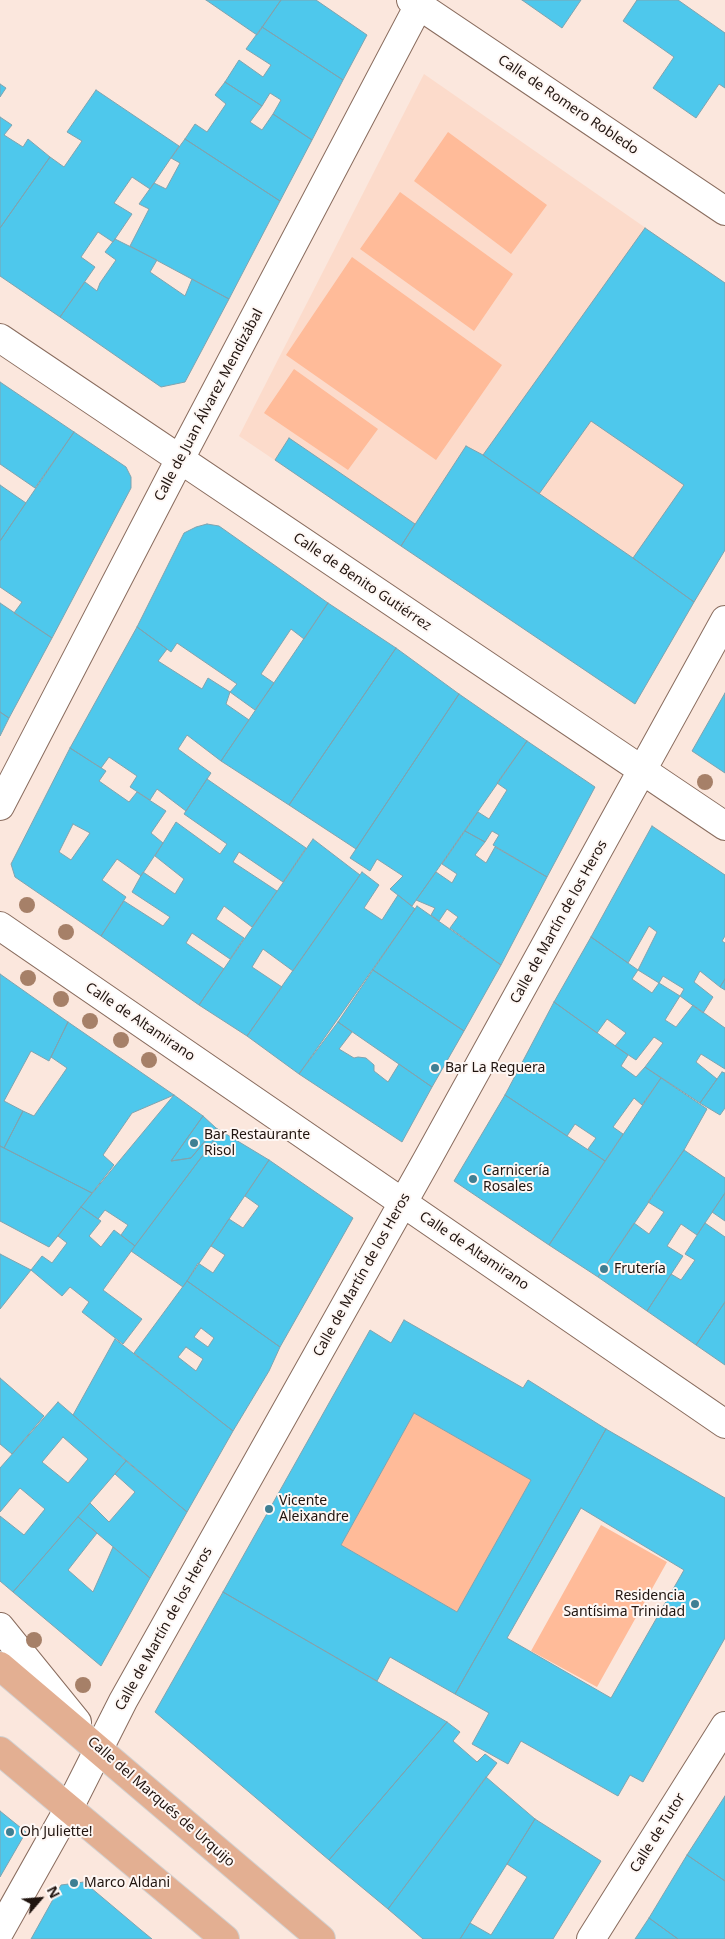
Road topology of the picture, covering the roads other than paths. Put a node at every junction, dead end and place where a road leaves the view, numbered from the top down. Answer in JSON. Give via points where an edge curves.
{"nodes":[{"id":1,"x":415,"y":3,"type":"edge"},
{"id":2,"x":725,"y":211,"type":"edge"},
{"id":3,"x":0,"y":338,"type":"edge"},
{"id":4,"x":180,"y":459,"type":"junction"},
{"id":5,"x":725,"y":620,"type":"edge"},
{"id":6,"x":642,"y":770,"type":"junction"},
{"id":7,"x":0,"y":806,"type":"edge"},
{"id":8,"x":725,"y":826,"type":"edge"},
{"id":9,"x":0,"y":926,"type":"edge"},
{"id":10,"x":403,"y":1202,"type":"junction"},
{"id":11,"x":725,"y":1424,"type":"edge"},
{"id":12,"x":0,"y":1628,"type":"edge"},
{"id":13,"x":0,"y":1666,"type":"edge"},
{"id":14,"x":725,"y":1726,"type":"edge"},
{"id":15,"x":98,"y":1748,"type":"junction"},
{"id":16,"x":0,"y":1751,"type":"edge"},
{"id":17,"x":69,"y":1808,"type":"junction"},
{"id":18,"x":0,"y":1931,"type":"edge"},
{"id":19,"x":226,"y":1939,"type":"edge"},
{"id":20,"x":321,"y":1939,"type":"edge"},
{"id":21,"x":591,"y":1939,"type":"edge"}],
"edges":[{"from":1,"to":2,"type":"street","name":"Calle de Romero Robledo"},
{"from":1,"to":4,"type":"street","name":"Calle de Juan Álvarez Mendizábal"},
{"from":3,"to":4,"type":"street","name":"Calle de Benito Gutiérrez"},
{"from":4,"to":6,"type":"street","name":"Calle de Benito Gutiérrez"},
{"from":4,"to":7,"type":"street","name":"Calle de Juan Álvarez Mendizábal"},
{"from":5,"to":6,"type":"street","name":"Calle de Martín de los Heros"},
{"from":6,"to":8,"type":"street","name":"Calle de Benito Gutiérrez"},
{"from":6,"to":10,"type":"street","name":"Calle de Martín de los Heros"},
{"from":9,"to":10,"type":"street","name":"Calle de Altamirano"},
{"from":10,"to":11,"type":"street","name":"Calle de Altamirano"},
{"from":10,"to":15,"type":"street","name":"Calle de Martín de los Heros"},
{"from":12,"to":15,"type":"street"},
{"from":13,"to":15,"type":"main road","name":"Calle del Marqués de Urquijo"},
{"from":14,"to":21,"type":"street","name":"Calle de Tutor"},
{"from":15,"to":17,"type":"street","name":"Calle de Martín de los Heros"},
{"from":15,"to":20,"type":"main road","name":"Calle del Marqués de Urquijo"},
{"from":16,"to":17,"type":"main road"},
{"from":17,"to":18,"type":"street","name":"Calle de Martín de los Heros"},
{"from":17,"to":19,"type":"main road"}]}
